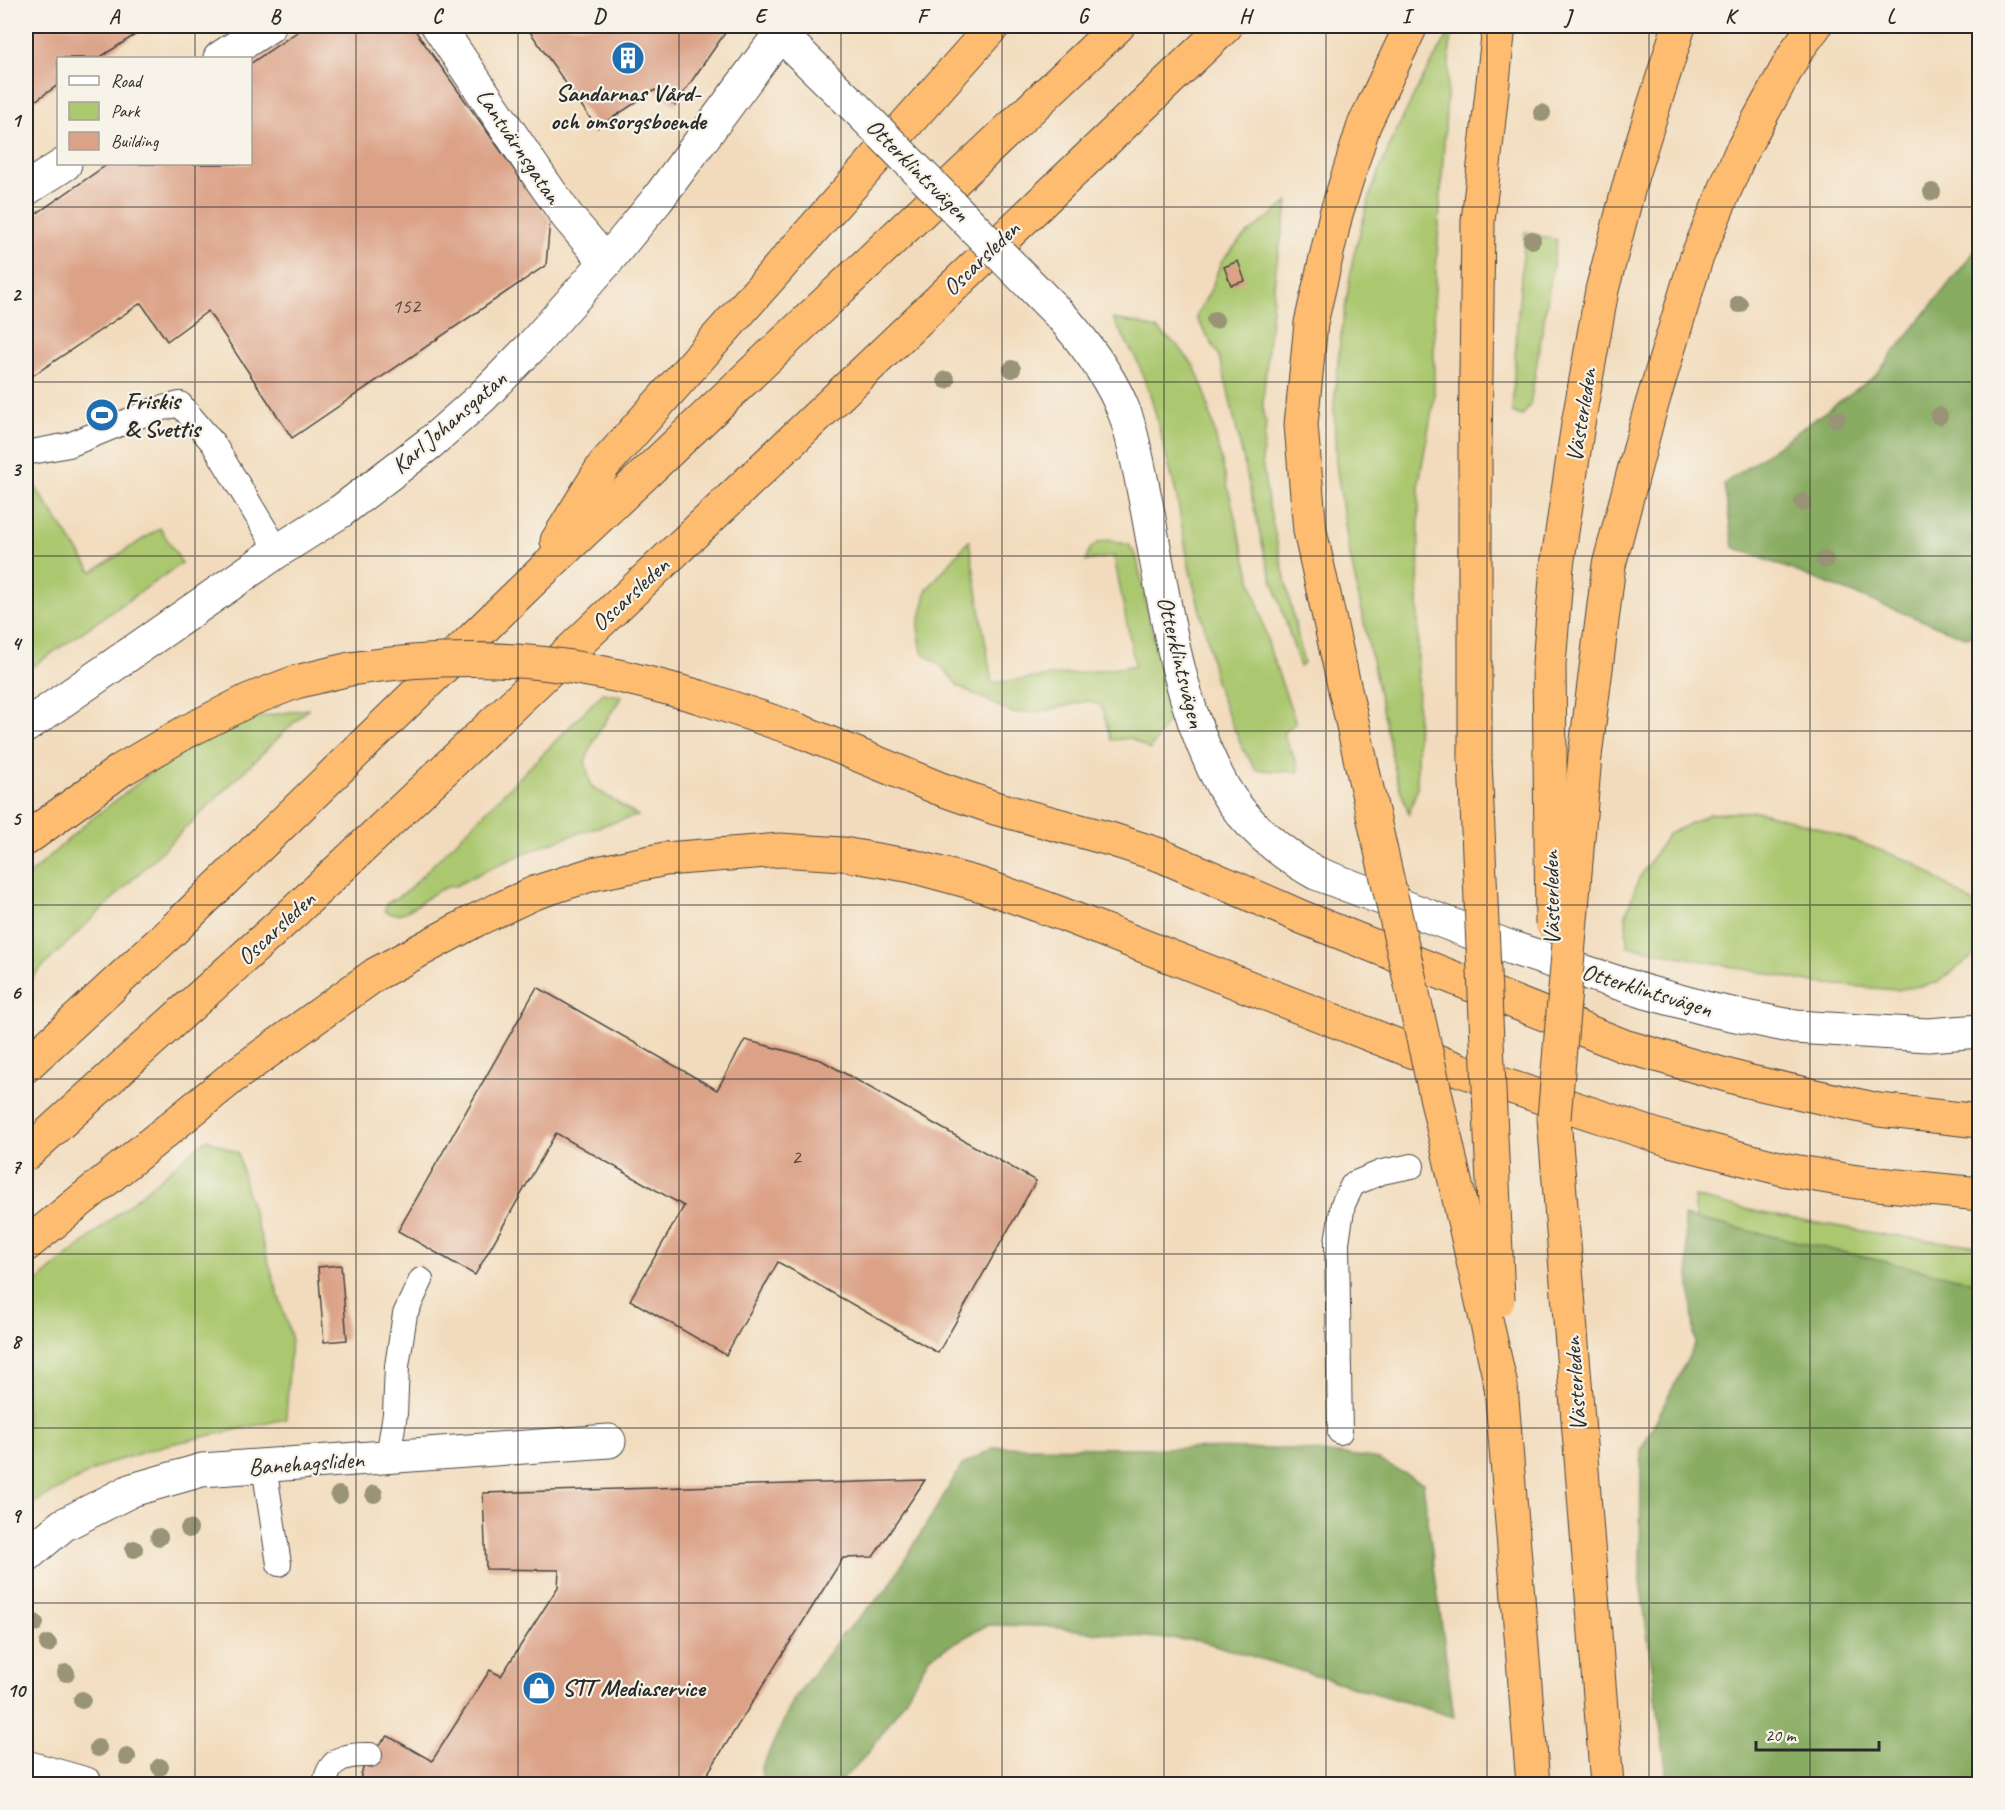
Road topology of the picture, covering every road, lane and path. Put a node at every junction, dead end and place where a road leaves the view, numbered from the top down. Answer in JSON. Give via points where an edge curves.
{"nodes":[{"id":1,"x":269,"y":26,"type":"edge"},
{"id":2,"x":438,"y":26,"type":"edge"},
{"id":3,"x":993,"y":26,"type":"edge"},
{"id":4,"x":1118,"y":26,"type":"edge"},
{"id":5,"x":1226,"y":26,"type":"edge"},
{"id":6,"x":1411,"y":26,"type":"edge"},
{"id":7,"x":1499,"y":26,"type":"edge"},
{"id":8,"x":1679,"y":26,"type":"edge"},
{"id":9,"x":1815,"y":26,"type":"edge"},
{"id":10,"x":783,"y":30,"type":"edge"},
{"id":11,"x":222,"y":57,"type":"edge"},
{"id":12,"x":62,"y":165,"type":"edge"},
{"id":13,"x":26,"y":189,"type":"edge"},
{"id":14,"x":606,"y":262,"type":"junction"},
{"id":15,"x":26,"y":453,"type":"edge"},
{"id":16,"x":278,"y":551,"type":"junction"},
{"id":17,"x":534,"y":579,"type":"junction"},
{"id":18,"x":26,"y":726,"type":"edge"},
{"id":19,"x":26,"y":839,"type":"edge"},
{"id":20,"x":1980,"y":1031,"type":"edge"},
{"id":21,"x":26,"y":1065,"type":"edge"},
{"id":22,"x":1554,"y":1118,"type":"junction"},
{"id":23,"x":1980,"y":1121,"type":"edge"},
{"id":24,"x":26,"y":1154,"type":"edge"},
{"id":25,"x":1412,"y":1166,"type":"dead end"},
{"id":26,"x":1980,"y":1194,"type":"edge"},
{"id":27,"x":26,"y":1245,"type":"edge"},
{"id":28,"x":421,"y":1280,"type":"dead end"},
{"id":29,"x":1501,"y":1386,"type":"junction"},
{"id":30,"x":1340,"y":1432,"type":"dead end"},
{"id":31,"x":609,"y":1441,"type":"dead end"},
{"id":32,"x":388,"y":1457,"type":"junction"},
{"id":33,"x":264,"y":1466,"type":"junction"},
{"id":34,"x":26,"y":1556,"type":"edge"},
{"id":35,"x":279,"y":1564,"type":"dead end"},
{"id":36,"x":370,"y":1755,"type":"dead end"},
{"id":37,"x":26,"y":1767,"type":"edge"},
{"id":38,"x":86,"y":1785,"type":"edge"},
{"id":39,"x":325,"y":1785,"type":"edge"},
{"id":40,"x":1533,"y":1785,"type":"edge"},
{"id":41,"x":1606,"y":1785,"type":"edge"}],
"edges":[{"from":1,"to":11,"type":"street"},
{"from":2,"to":14,"type":"street","name":"Lantvärnsgatan","via":[[567,216]]},
{"from":3,"to":17,"type":"highway","via":[[604,465]]},
{"from":4,"to":17,"type":"highway"},
{"from":5,"to":24,"type":"highway","name":"Oscarsleden","via":[[303,903]]},
{"from":6,"to":29,"type":"highway","bridge":true,"via":[[1364,125],[1336,214],[1311,323],[1301,424],[1310,531]]},
{"from":7,"to":29,"type":"highway","bridge":true,"via":[[1478,221],[1475,760]]},
{"from":8,"to":22,"type":"highway","name":"Västerleden","bridge":true,"via":[[1632,175],[1602,290],[1557,566],[1549,664]]},
{"from":9,"to":22,"type":"highway","bridge":true,"via":[[1797,50],[1740,154],[1696,259],[1609,565],[1585,756]]},
{"from":10,"to":14,"type":"street","name":"Karl Johansgatan","via":[[677,174]]},
{"from":10,"to":20,"type":"street","name":"Otterklintsvägen","bridge":true,"via":[[1064,319],[1104,373],[1125,414],[1139,469],[1189,708],[1224,789],[1275,846],[1316,873],[1512,948],[1712,1010],[1796,1027],[1928,1035]]},
{"from":12,"to":13,"type":"street"},
{"from":14,"to":16,"type":"street","name":"Karl Johansgatan","via":[[531,347],[439,436],[341,511]]},
{"from":15,"to":16,"type":"lane","via":[[69,446],[154,410],[180,404],[213,443]]},
{"from":16,"to":18,"type":"street","name":"Karl Johansgatan"},
{"from":17,"to":21,"type":"highway","via":[[180,922]]},
{"from":19,"to":23,"type":"highway","bridge":true,"via":[[121,770],[249,700],[296,682],[397,663],[473,659],[553,664],[700,697],[798,730],[995,808],[1160,855],[1304,918],[1624,1046],[1747,1081],[1880,1110]]},
{"from":22,"to":41,"type":"highway","name":"Västerleden"},
{"from":25,"to":30,"type":"lane","via":[[1382,1172],[1353,1184],[1343,1204],[1337,1242]]},
{"from":26,"to":27,"type":"highway","via":[[1857,1182],[1787,1170],[1670,1140],[1460,1070],[982,885],[912,866],[843,854],[780,850],[665,859],[593,874],[534,892],[476,920],[376,974],[234,1076]]},
{"from":28,"to":32,"type":"lane","via":[[405,1314]]},
{"from":29,"to":40,"type":"highway"},
{"from":31,"to":32,"type":"street","name":"Banehagsliden"},
{"from":32,"to":33,"type":"street","name":"Banehagsliden"},
{"from":33,"to":34,"type":"street","name":"Banehagsliden","via":[[202,1470],[132,1490],[63,1526]]},
{"from":33,"to":35,"type":"lane"},
{"from":36,"to":39,"type":"lane","via":[[340,1758],[332,1765]]},
{"from":37,"to":38,"type":"street"}]}
